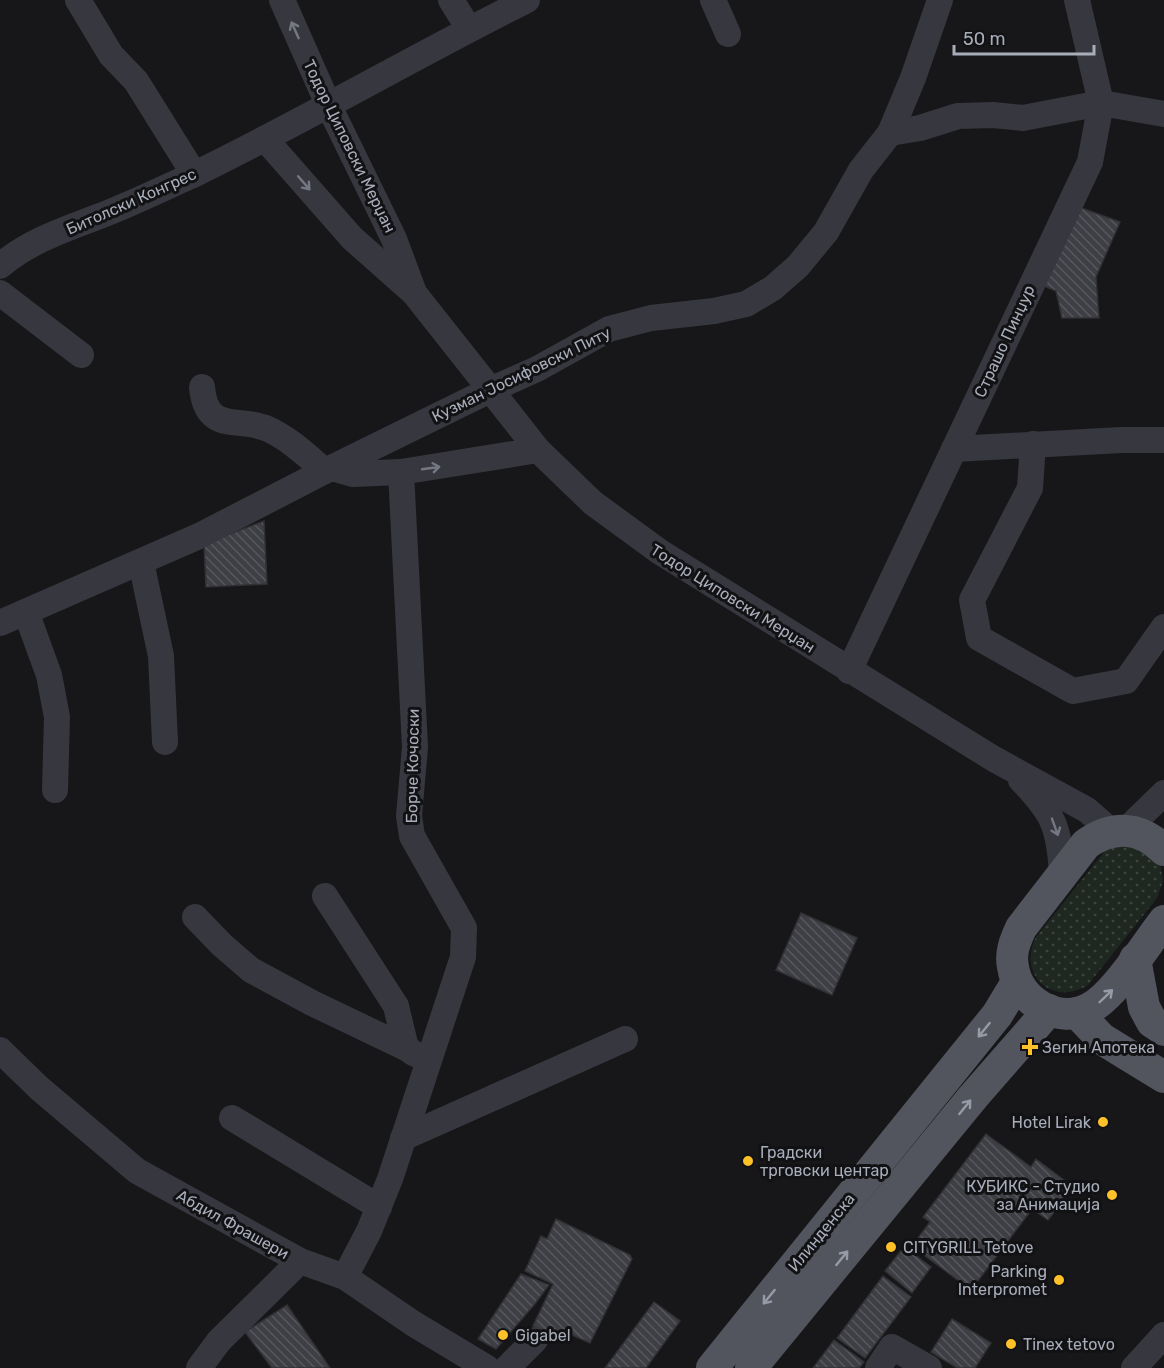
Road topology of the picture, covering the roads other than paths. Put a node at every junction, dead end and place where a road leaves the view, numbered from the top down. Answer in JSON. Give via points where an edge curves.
{"nodes":[{"id":1,"x":78,"y":0,"type":"edge"},
{"id":2,"x":282,"y":0,"type":"edge"},
{"id":3,"x":451,"y":0,"type":"edge"},
{"id":4,"x":527,"y":0,"type":"edge"},
{"id":5,"x":713,"y":0,"type":"edge"},
{"id":6,"x":940,"y":0,"type":"edge"},
{"id":7,"x":1077,"y":0,"type":"edge"},
{"id":8,"x":469,"y":29,"type":"junction"},
{"id":9,"x":728,"y":34,"type":"dead end"},
{"id":10,"x":1101,"y":103,"type":"junction"},
{"id":11,"x":328,"y":104,"type":"junction"},
{"id":12,"x":1162,"y":108,"type":"edge"},
{"id":13,"x":890,"y":133,"type":"junction"},
{"id":14,"x":265,"y":139,"type":"junction"},
{"id":15,"x":194,"y":174,"type":"junction"},
{"id":16,"x":4,"y":255,"type":"edge"},
{"id":17,"x":0,"y":293,"type":"edge"},
{"id":18,"x":414,"y":294,"type":"junction"},
{"id":19,"x":81,"y":355,"type":"dead end"},
{"id":20,"x":202,"y":387,"type":"dead end"},
{"id":21,"x":489,"y":390,"type":"junction"},
{"id":22,"x":1164,"y":440,"type":"edge"},
{"id":23,"x":1033,"y":444,"type":"junction"},
{"id":24,"x":954,"y":449,"type":"junction"},
{"id":25,"x":538,"y":450,"type":"junction"},
{"id":26,"x":328,"y":470,"type":"junction"},
{"id":27,"x":401,"y":472,"type":"junction"},
{"id":28,"x":141,"y":562,"type":"junction"},
{"id":29,"x":26,"y":612,"type":"junction"},
{"id":30,"x":0,"y":623,"type":"edge"},
{"id":31,"x":1164,"y":627,"type":"edge"},
{"id":32,"x":849,"y":671,"type":"junction"},
{"id":33,"x":165,"y":742,"type":"dead end"},
{"id":34,"x":1006,"y":765,"type":"junction"},
{"id":35,"x":55,"y":790,"type":"dead end"},
{"id":36,"x":1164,"y":793,"type":"edge"},
{"id":37,"x":1118,"y":831,"type":"junction"},
{"id":38,"x":1164,"y":850,"type":"edge"},
{"id":39,"x":1062,"y":873,"type":"junction"},
{"id":40,"x":325,"y":896,"type":"dead end"},
{"id":41,"x":195,"y":917,"type":"dead end"},
{"id":42,"x":1164,"y":921,"type":"edge"},
{"id":43,"x":1135,"y":959,"type":"junction"},
{"id":44,"x":1017,"y":982,"type":"junction"},
{"id":45,"x":1063,"y":1012,"type":"junction"},
{"id":46,"x":1164,"y":1030,"type":"edge"},
{"id":47,"x":625,"y":1039,"type":"dead end"},
{"id":48,"x":406,"y":1048,"type":"junction"},
{"id":49,"x":0,"y":1050,"type":"edge"},
{"id":50,"x":428,"y":1063,"type":"junction"},
{"id":51,"x":1164,"y":1077,"type":"edge"},
{"id":52,"x":232,"y":1118,"type":"dead end"},
{"id":53,"x":403,"y":1138,"type":"junction"},
{"id":54,"x":379,"y":1207,"type":"junction"},
{"id":55,"x":300,"y":1261,"type":"junction"},
{"id":56,"x":345,"y":1277,"type":"junction"},
{"id":57,"x":1164,"y":1335,"type":"edge"},
{"id":58,"x":535,"y":1340,"type":"dead end"},
{"id":59,"x":199,"y":1368,"type":"edge"},
{"id":60,"x":487,"y":1368,"type":"edge"},
{"id":61,"x":507,"y":1368,"type":"edge"},
{"id":62,"x":712,"y":1368,"type":"edge"},
{"id":63,"x":751,"y":1368,"type":"edge"},
{"id":64,"x":878,"y":1368,"type":"edge"},
{"id":65,"x":929,"y":1368,"type":"edge"},
{"id":66,"x":1134,"y":1368,"type":"edge"}],
"edges":[{"from":1,"to":15,"type":"street","via":[[111,55],[136,81]]},
{"from":11,"to":2,"type":"street","name":"Тодор Циповски Мерџан","one_way":true},
{"from":3,"to":8,"type":"street"},
{"from":4,"to":8,"type":"street","name":"Битолски Конгрес"},
{"from":5,"to":9,"type":"street"},
{"from":6,"to":13,"type":"street","name":"Кузман Јосифовски Питу"},
{"from":7,"to":10,"type":"street","name":"Страшо Пинџур"},
{"from":8,"to":11,"type":"street","name":"Битолски Конгрес"},
{"from":10,"to":12,"type":"street"},
{"from":10,"to":13,"type":"street","via":[[1023,118],[958,116]]},
{"from":10,"to":24,"type":"street","name":"Страшо Пинџур","via":[[1090,162]]},
{"from":11,"to":14,"type":"street","name":"Битолски Конгрес"},
{"from":11,"to":18,"type":"street","name":"Тодор Циповски Мерџан","via":[[394,239]]},
{"from":13,"to":21,"type":"street","name":"Кузман Јосифовски Питу","via":[[861,170],[826,232],[798,266],[773,288],[746,304],[714,312],[651,318],[609,329],[537,369]]},
{"from":14,"to":15,"type":"street","name":"Битолски Конгрес"},
{"from":14,"to":18,"type":"street","name":"Тодор Циповски Мерџан","one_way":true,"via":[[352,238]]},
{"from":15,"to":16,"type":"street","name":"Битолски Конгрес"},
{"from":17,"to":19,"type":"street"},
{"from":18,"to":21,"type":"street","name":"Тодор Циповски Мерџан"},
{"from":20,"to":26,"type":"street","via":[[203,402],[210,412],[227,423],[265,428],[284,437]]},
{"from":21,"to":25,"type":"street","name":"Тодор Циповски Мерџан"},
{"from":21,"to":26,"type":"street","name":"Кузман Јосифовски Питу"},
{"from":22,"to":23,"type":"street"},
{"from":23,"to":24,"type":"street"},
{"from":23,"to":31,"type":"street","via":[[1030,488],[972,600],[979,638],[1073,690],[1126,681]]},
{"from":24,"to":32,"type":"street","name":"Страшо Пинџур"},
{"from":27,"to":25,"type":"street","one_way":true},
{"from":25,"to":32,"type":"street","name":"Тодор Циповски Мерџан","via":[[593,503],[660,552]]},
{"from":26,"to":27,"type":"street","via":[[354,474]]},
{"from":26,"to":28,"type":"street","name":"Кузман Јосифовски Питу"},
{"from":27,"to":50,"type":"street","name":"Борче Кочоски","via":[[415,747],[409,816],[412,836],[464,928],[463,957]]},
{"from":28,"to":29,"type":"street","name":"Кузман Јосифовски Питу"},
{"from":28,"to":33,"type":"street","via":[[161,656]]},
{"from":29,"to":30,"type":"street","name":"Кузман Јосифовски Питу"},
{"from":29,"to":35,"type":"street","via":[[49,675],[57,717]]},
{"from":32,"to":34,"type":"street","name":"Тодор Циповски Мерџан"},
{"from":34,"to":37,"type":"street","name":"Тодор Циповски Мерџан"},
{"from":34,"to":39,"type":"street","one_way":true,"via":[[1052,818],[1060,844]]},
{"from":36,"to":37,"type":"street"},
{"from":37,"to":38,"type":"main road","via":[[1140,834]]},
{"from":37,"to":39,"type":"main road","via":[[1086,844]]},
{"from":39,"to":44,"type":"main road","via":[[1015,940],[1012,962]]},
{"from":40,"to":48,"type":"street","via":[[396,1006]]},
{"from":41,"to":48,"type":"street","via":[[251,970]]},
{"from":42,"to":43,"type":"main road","name":"Илинденска"},
{"from":45,"to":43,"type":"main road","name":"Илинденска","one_way":true,"via":[[1090,1009],[1103,1000]]},
{"from":43,"to":46,"type":"main road","via":[[1144,1007],[1152,1022]]},
{"from":44,"to":45,"type":"main road","via":[[1030,999]]},
{"from":44,"to":62,"type":"main road","name":"Илинденска","one_way":true,"via":[[997,1015]]},
{"from":45,"to":51,"type":"main road"},
{"from":63,"to":45,"type":"main road","name":"Илинденска","one_way":true,"via":[[973,1097]]},
{"from":47,"to":53,"type":"street"},
{"from":48,"to":50,"type":"street"},
{"from":49,"to":55,"type":"street","name":"Абдил Фрашери","via":[[136,1171]]},
{"from":50,"to":53,"type":"street","name":"Борче Кочоски"},
{"from":52,"to":54,"type":"street"},
{"from":53,"to":54,"type":"street","name":"Борче Кочоски"},
{"from":54,"to":56,"type":"street","name":"Борче Кочоски"},
{"from":55,"to":56,"type":"street","name":"Абдил Фрашери"},
{"from":55,"to":59,"type":"street","via":[[219,1341]]},
{"from":56,"to":60,"type":"street","name":"Абдил Фрашери"},
{"from":57,"to":66,"type":"street"},
{"from":58,"to":61,"type":"street"},
{"from":64,"to":65,"type":"street","via":[[892,1347]]}]}
